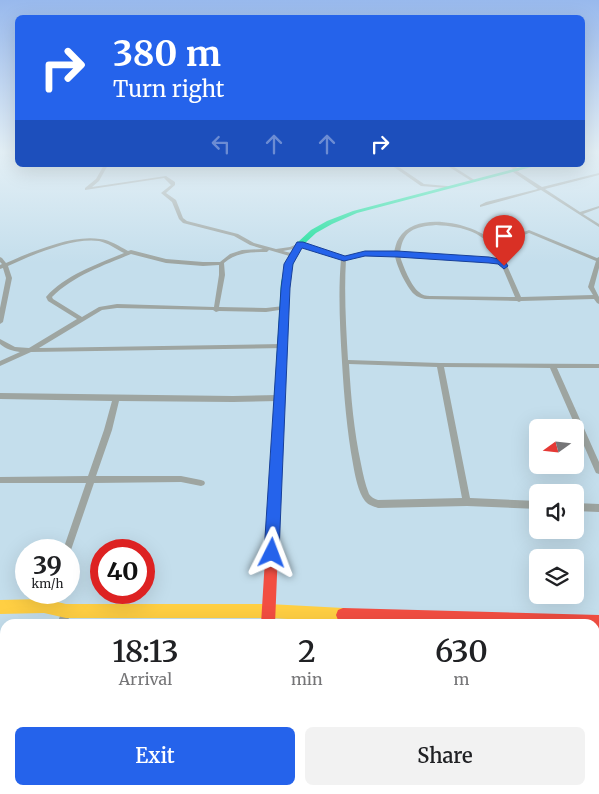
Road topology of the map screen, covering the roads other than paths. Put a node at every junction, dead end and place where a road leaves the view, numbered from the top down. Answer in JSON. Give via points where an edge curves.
{"nodes":[{"id":1,"x":168,"y":189,"type":"edge"},
{"id":2,"x":438,"y":189,"type":"edge"},
{"id":3,"x":544,"y":189,"type":"edge"},
{"id":4,"x":541,"y":190,"type":"junction"},
{"id":5,"x":482,"y":206,"type":"dead end"},
{"id":6,"x":599,"y":207,"type":"edge"},
{"id":7,"x":580,"y":213,"type":"junction"},
{"id":8,"x":599,"y":226,"type":"edge"},
{"id":9,"x":491,"y":243,"type":"junction"},
{"id":10,"x":300,"y":244,"type":"junction"},
{"id":11,"x":273,"y":250,"type":"junction"},
{"id":12,"x":128,"y":253,"type":"junction"},
{"id":13,"x":397,"y":254,"type":"junction"},
{"id":14,"x":293,"y":255,"type":"junction"},
{"id":15,"x":344,"y":258,"type":"junction"},
{"id":16,"x":0,"y":259,"type":"edge"},
{"id":17,"x":599,"y":260,"type":"edge"},
{"id":18,"x":221,"y":262,"type":"junction"},
{"id":19,"x":501,"y":262,"type":"junction"},
{"id":20,"x":2,"y":266,"type":"edge"},
{"id":21,"x":519,"y":300,"type":"junction"},
{"id":22,"x":597,"y":300,"type":"edge"},
{"id":23,"x":284,"y":308,"type":"junction"},
{"id":24,"x":216,"y":310,"type":"junction"},
{"id":25,"x":82,"y":319,"type":"junction"},
{"id":26,"x":0,"y":322,"type":"edge"},
{"id":27,"x":0,"y":341,"type":"edge"},
{"id":28,"x":283,"y":346,"type":"junction"},
{"id":29,"x":30,"y":350,"type":"junction"},
{"id":30,"x":346,"y":362,"type":"junction"},
{"id":31,"x":0,"y":364,"type":"edge"},
{"id":32,"x":440,"y":365,"type":"junction"},
{"id":33,"x":552,"y":365,"type":"junction"},
{"id":34,"x":599,"y":366,"type":"edge"},
{"id":35,"x":0,"y":396,"type":"edge"},
{"id":36,"x":116,"y":398,"type":"junction"},
{"id":37,"x":278,"y":398,"type":"junction"},
{"id":38,"x":599,"y":471,"type":"edge"},
{"id":39,"x":0,"y":480,"type":"edge"},
{"id":40,"x":90,"y":480,"type":"junction"},
{"id":41,"x":201,"y":483,"type":"dead end"},
{"id":42,"x":467,"y":502,"type":"junction"},
{"id":43,"x":529,"y":505,"type":"edge"},
{"id":44,"x":584,"y":507,"type":"edge"},
{"id":45,"x":599,"y":508,"type":"edge"},
{"id":46,"x":71,"y":539,"type":"edge"},
{"id":47,"x":44,"y":606,"type":"joint"},
{"id":48,"x":0,"y":607,"type":"edge"},
{"id":49,"x":66,"y":611,"type":"junction"},
{"id":50,"x":269,"y":611,"type":"junction"},
{"id":51,"x":64,"y":619,"type":"edge"},
{"id":52,"x":268,"y":619,"type":"edge"},
{"id":53,"x":430,"y":619,"type":"edge"}],
"edges":[{"from":1,"to":11,"type":"street","via":[[163,193],[174,201],[185,222],[236,235]]},
{"from":2,"to":10,"type":"street","via":[[333,220]]},
{"from":3,"to":4,"type":"street"},
{"from":4,"to":5,"type":"street"},
{"from":4,"to":7,"type":"street"},
{"from":6,"to":7,"type":"street"},
{"from":7,"to":8,"type":"street"},
{"from":9,"to":13,"type":"street","via":[[478,232],[463,226],[432,223],[408,231],[399,243]]},
{"from":9,"to":17,"type":"street","via":[[529,231]]},
{"from":9,"to":19,"type":"street"},
{"from":10,"to":11,"type":"street"},
{"from":10,"to":14,"type":"street"},
{"from":10,"to":15,"type":"street"},
{"from":11,"to":14,"type":"street"},
{"from":11,"to":18,"type":"street","via":[[237,252]]},
{"from":12,"to":18,"type":"street","via":[[166,261]]},
{"from":12,"to":20,"type":"street","via":[[103,240],[90,239]]},
{"from":12,"to":25,"type":"street","via":[[66,284],[49,297]]},
{"from":13,"to":15,"type":"street"},
{"from":13,"to":19,"type":"street"},
{"from":13,"to":21,"type":"street","via":[[413,291],[420,296]]},
{"from":14,"to":23,"type":"street"},
{"from":15,"to":30,"type":"street","via":[[341,286]]},
{"from":16,"to":20,"type":"street"},
{"from":17,"to":22,"type":"street","via":[[591,287]]},
{"from":18,"to":24,"type":"street"},
{"from":19,"to":21,"type":"street"},
{"from":20,"to":26,"type":"street","via":[[9,278]]},
{"from":21,"to":22,"type":"street"},
{"from":23,"to":24,"type":"street"},
{"from":23,"to":28,"type":"street"},
{"from":24,"to":25,"type":"street","via":[[117,306],[101,308]]},
{"from":25,"to":29,"type":"street"},
{"from":27,"to":29,"type":"street","via":[[19,351]]},
{"from":28,"to":29,"type":"street"},
{"from":28,"to":37,"type":"street"},
{"from":29,"to":31,"type":"street"},
{"from":30,"to":32,"type":"street"},
{"from":30,"to":42,"type":"street","via":[[359,476],[367,498],[378,504]]},
{"from":32,"to":33,"type":"street"},
{"from":32,"to":42,"type":"street"},
{"from":33,"to":34,"type":"street"},
{"from":33,"to":38,"type":"street"},
{"from":35,"to":36,"type":"street"},
{"from":36,"to":37,"type":"street"},
{"from":36,"to":40,"type":"street"},
{"from":37,"to":50,"type":"street"},
{"from":39,"to":40,"type":"street"},
{"from":40,"to":41,"type":"street","via":[[181,479]]},
{"from":40,"to":46,"type":"street"},
{"from":42,"to":43,"type":"street"},
{"from":44,"to":45,"type":"street"},
{"from":47,"to":48,"type":"street"},
{"from":47,"to":49,"type":"street"},
{"from":49,"to":50,"type":"street"},
{"from":49,"to":51,"type":"street"},
{"from":50,"to":52,"type":"street"},
{"from":50,"to":53,"type":"street"}]}
